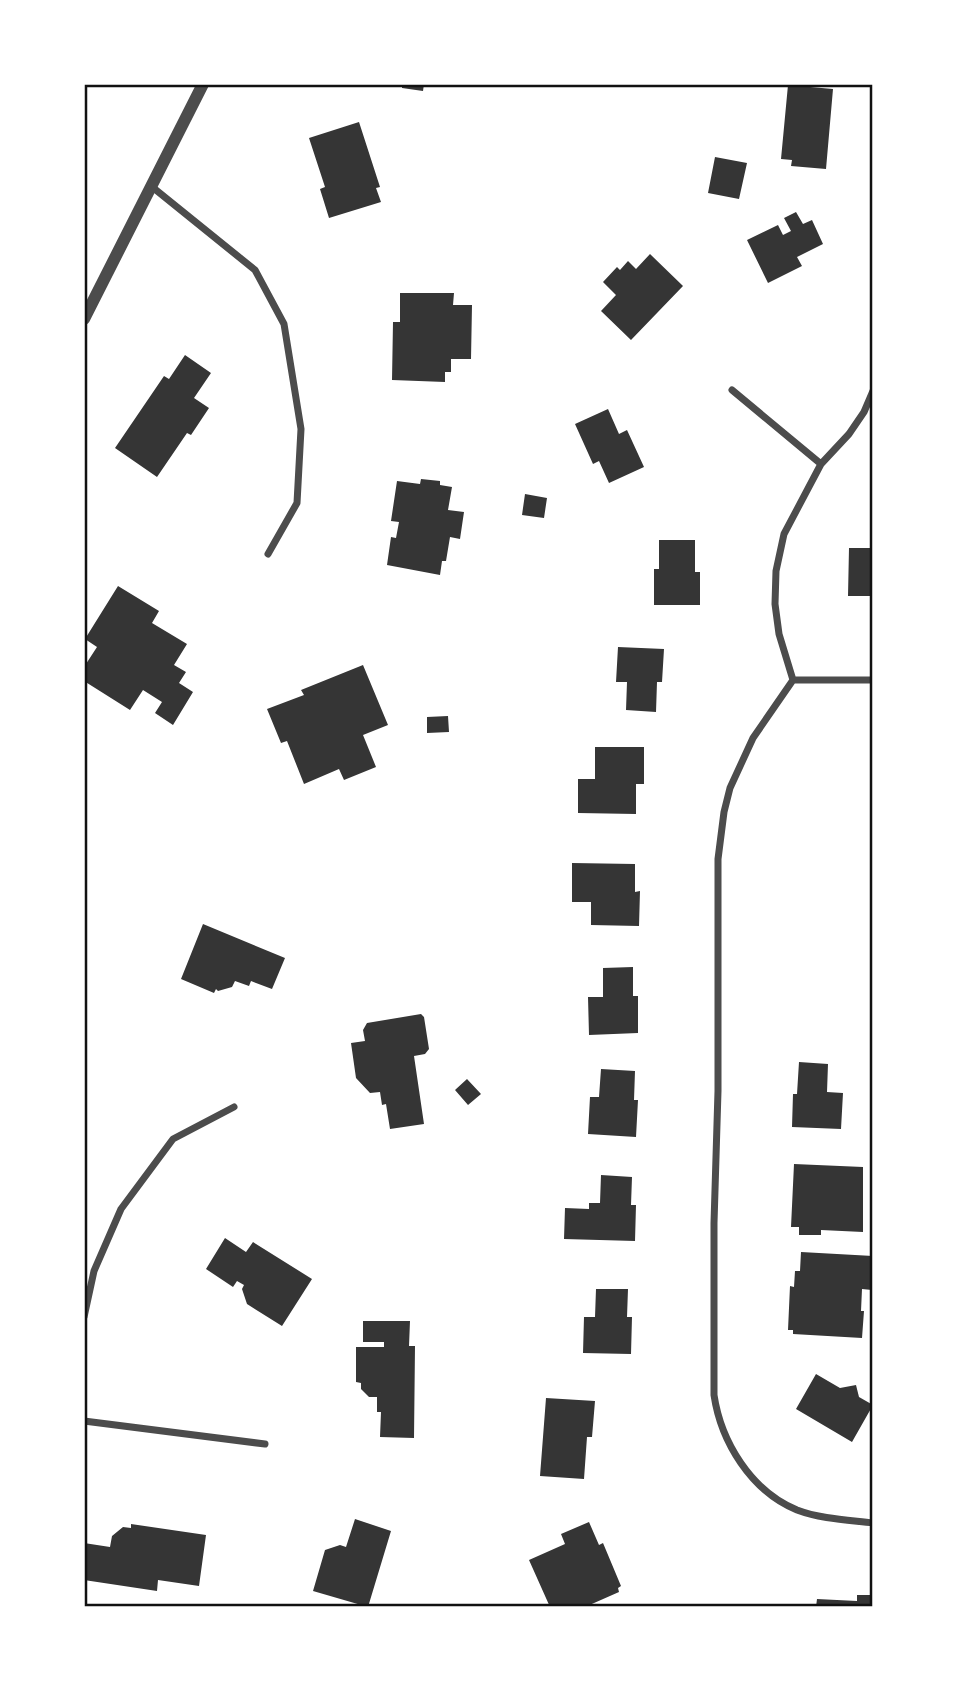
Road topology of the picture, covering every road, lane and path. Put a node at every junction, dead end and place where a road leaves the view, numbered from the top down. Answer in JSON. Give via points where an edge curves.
{"nodes":[{"id":1,"x":203,"y":84,"type":"edge"},
{"id":2,"x":151,"y":186,"type":"junction"},
{"id":3,"x":84,"y":319,"type":"edge"},
{"id":4,"x":732,"y":390,"type":"dead end"},
{"id":5,"x":873,"y":391,"type":"edge"},
{"id":6,"x":821,"y":464,"type":"junction"},
{"id":7,"x":268,"y":554,"type":"dead end"},
{"id":8,"x":793,"y":680,"type":"junction"},
{"id":9,"x":873,"y":681,"type":"edge"},
{"id":10,"x":234,"y":1107,"type":"dead end"},
{"id":11,"x":84,"y":1317,"type":"edge"},
{"id":12,"x":84,"y":1421,"type":"edge"},
{"id":13,"x":265,"y":1444,"type":"dead end"},
{"id":14,"x":873,"y":1523,"type":"edge"}],
"edges":[{"from":1,"to":2,"type":"street"},
{"from":2,"to":3,"type":"street"},
{"from":2,"to":7,"type":"street","via":[[255,270],[284,324],[301,429],[297,503]]},
{"from":4,"to":6,"type":"street"},
{"from":5,"to":6,"type":"street","via":[[849,434]]},
{"from":6,"to":8,"type":"street","via":[[784,534],[776,571],[779,634]]},
{"from":8,"to":9,"type":"street"},
{"from":8,"to":14,"type":"street","via":[[753,738],[730,788],[718,859],[714,1395],[726,1438],[751,1477],[769,1494],[797,1510]]},
{"from":10,"to":11,"type":"street","via":[[173,1139],[121,1209],[94,1271]]},
{"from":12,"to":13,"type":"street"}]}
